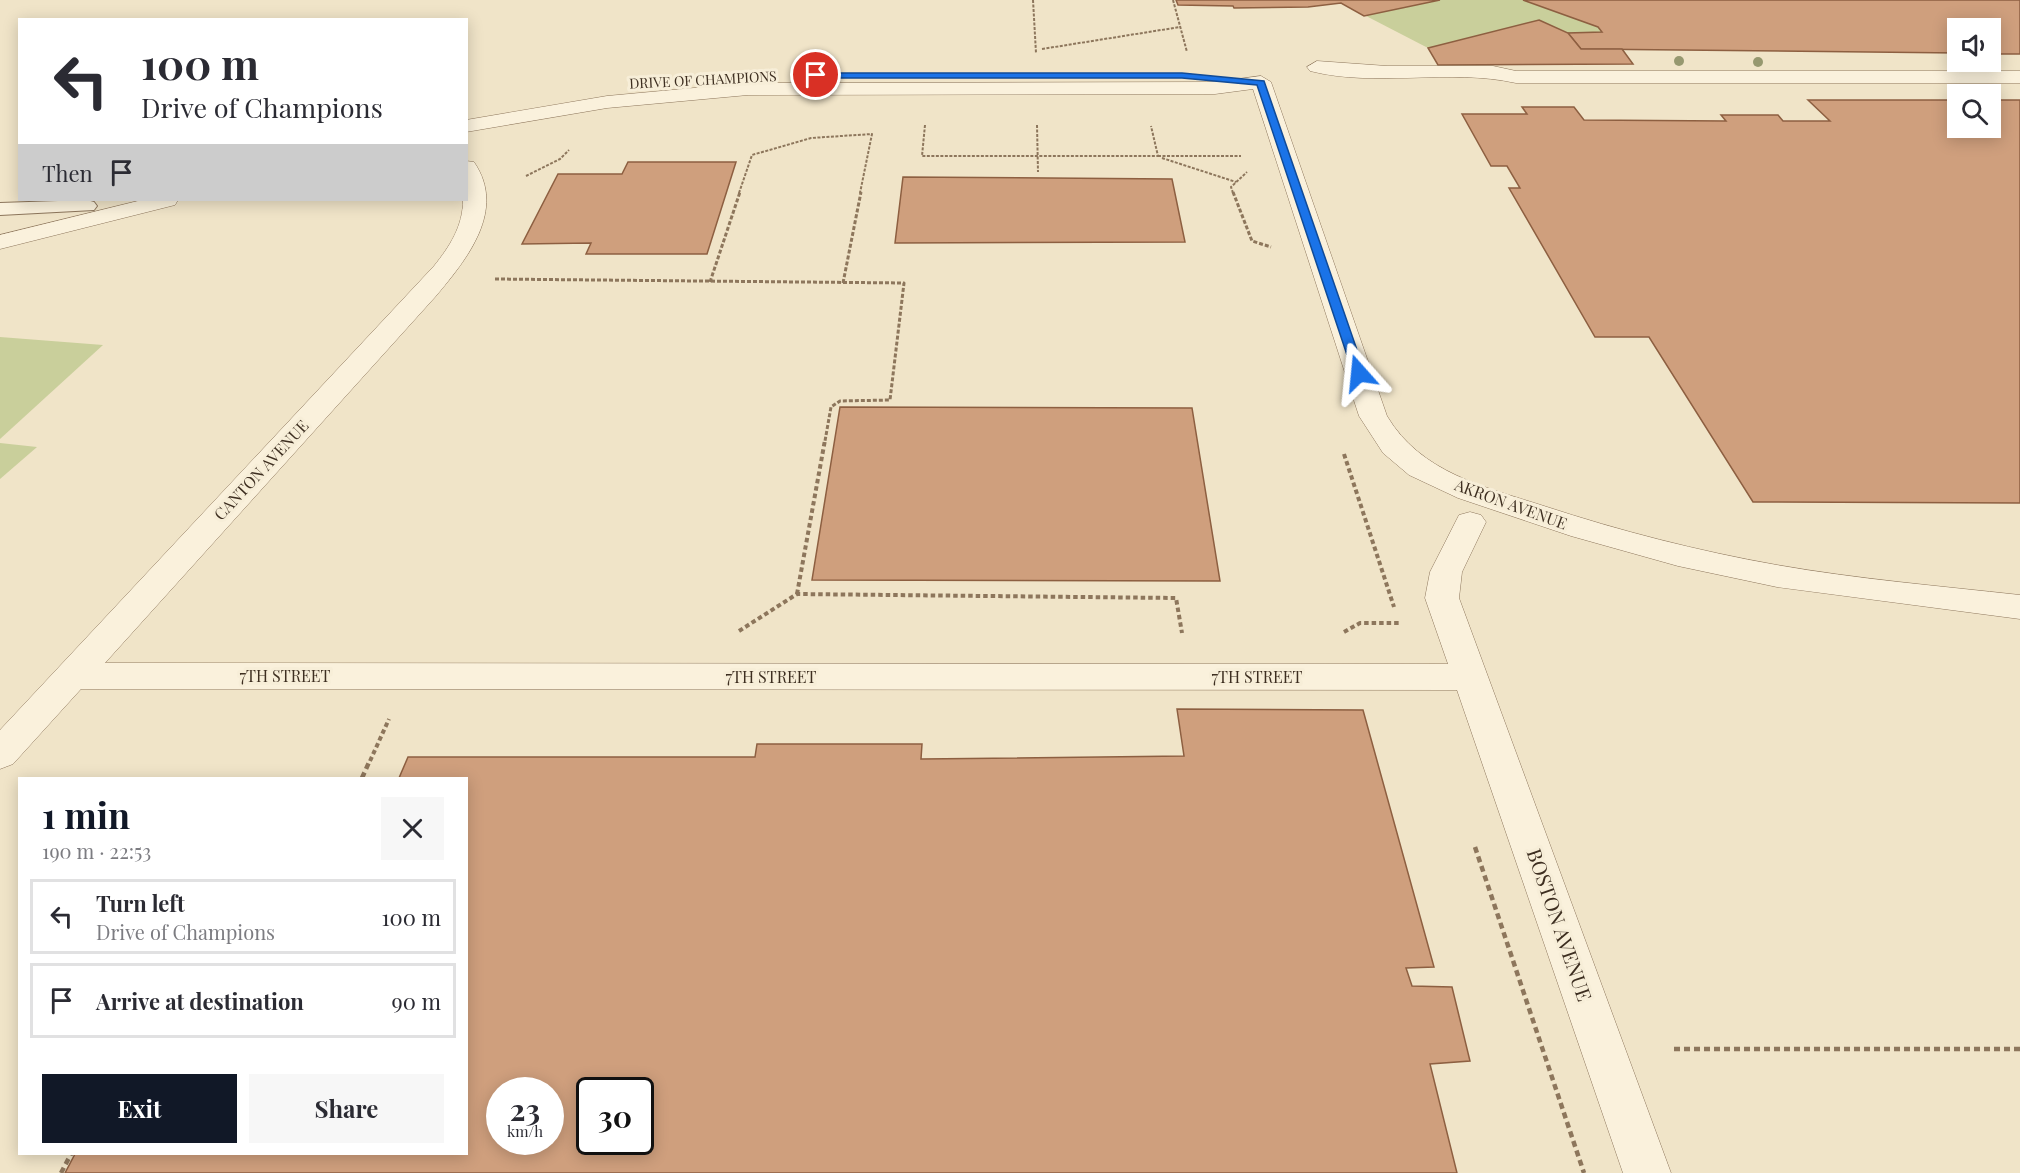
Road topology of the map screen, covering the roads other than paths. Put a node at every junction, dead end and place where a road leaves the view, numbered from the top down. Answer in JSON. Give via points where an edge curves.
{"nodes":[{"id":1,"x":1317,"y":68,"type":"dead end"},
{"id":2,"x":2020,"y":78,"type":"edge"},
{"id":3,"x":1261,"y":82,"type":"junction"},
{"id":4,"x":468,"y":109,"type":"edge"},
{"id":5,"x":468,"y":126,"type":"edge"},
{"id":6,"x":468,"y":172,"type":"edge"},
{"id":7,"x":107,"y":201,"type":"edge"},
{"id":8,"x":163,"y":201,"type":"edge"},
{"id":9,"x":87,"y":206,"type":"junction"},
{"id":10,"x":0,"y":209,"type":"edge"},
{"id":11,"x":0,"y":227,"type":"edge"},
{"id":12,"x":0,"y":242,"type":"edge"},
{"id":13,"x":1470,"y":522,"type":"dead end"},
{"id":14,"x":2020,"y":607,"type":"edge"},
{"id":15,"x":70,"y":676,"type":"junction"},
{"id":16,"x":1471,"y":677,"type":"junction"},
{"id":17,"x":0,"y":754,"type":"edge"},
{"id":18,"x":1647,"y":1173,"type":"edge"}],
"edges":[{"from":1,"to":2,"type":"street","via":[[1493,72],[1516,77]]},
{"from":3,"to":4,"type":"street","name":"DRIVE OF CHAMPIONS","via":[[1182,76],[745,76],[600,86]]},
{"from":3,"to":5,"type":"street","name":"DRIVE OF CHAMPIONS","via":[[1215,88],[692,92],[603,100]]},
{"from":3,"to":14,"type":"street","name":"AKRON AVENUE","via":[[1373,416],[1393,447],[1410,460],[1498,501],[1582,530],[1698,561],[1779,576]]},
{"from":6,"to":15,"type":"street","name":"CANTON AVENUE","via":[[477,195],[476,214],[470,233],[454,256],[396,324]]},
{"from":7,"to":9,"type":"street"},
{"from":8,"to":12,"type":"street"},
{"from":9,"to":10,"type":"lane"},
{"from":9,"to":11,"type":"street"},
{"from":13,"to":16,"type":"street","name":"BOSTON AVENUE","via":[[1446,572],[1442,597]]},
{"from":15,"to":16,"type":"street","name":"7TH STREET"},
{"from":15,"to":17,"type":"street","name":"CANTON AVENUE"},
{"from":16,"to":18,"type":"street","name":"BOSTON AVENUE"}]}
